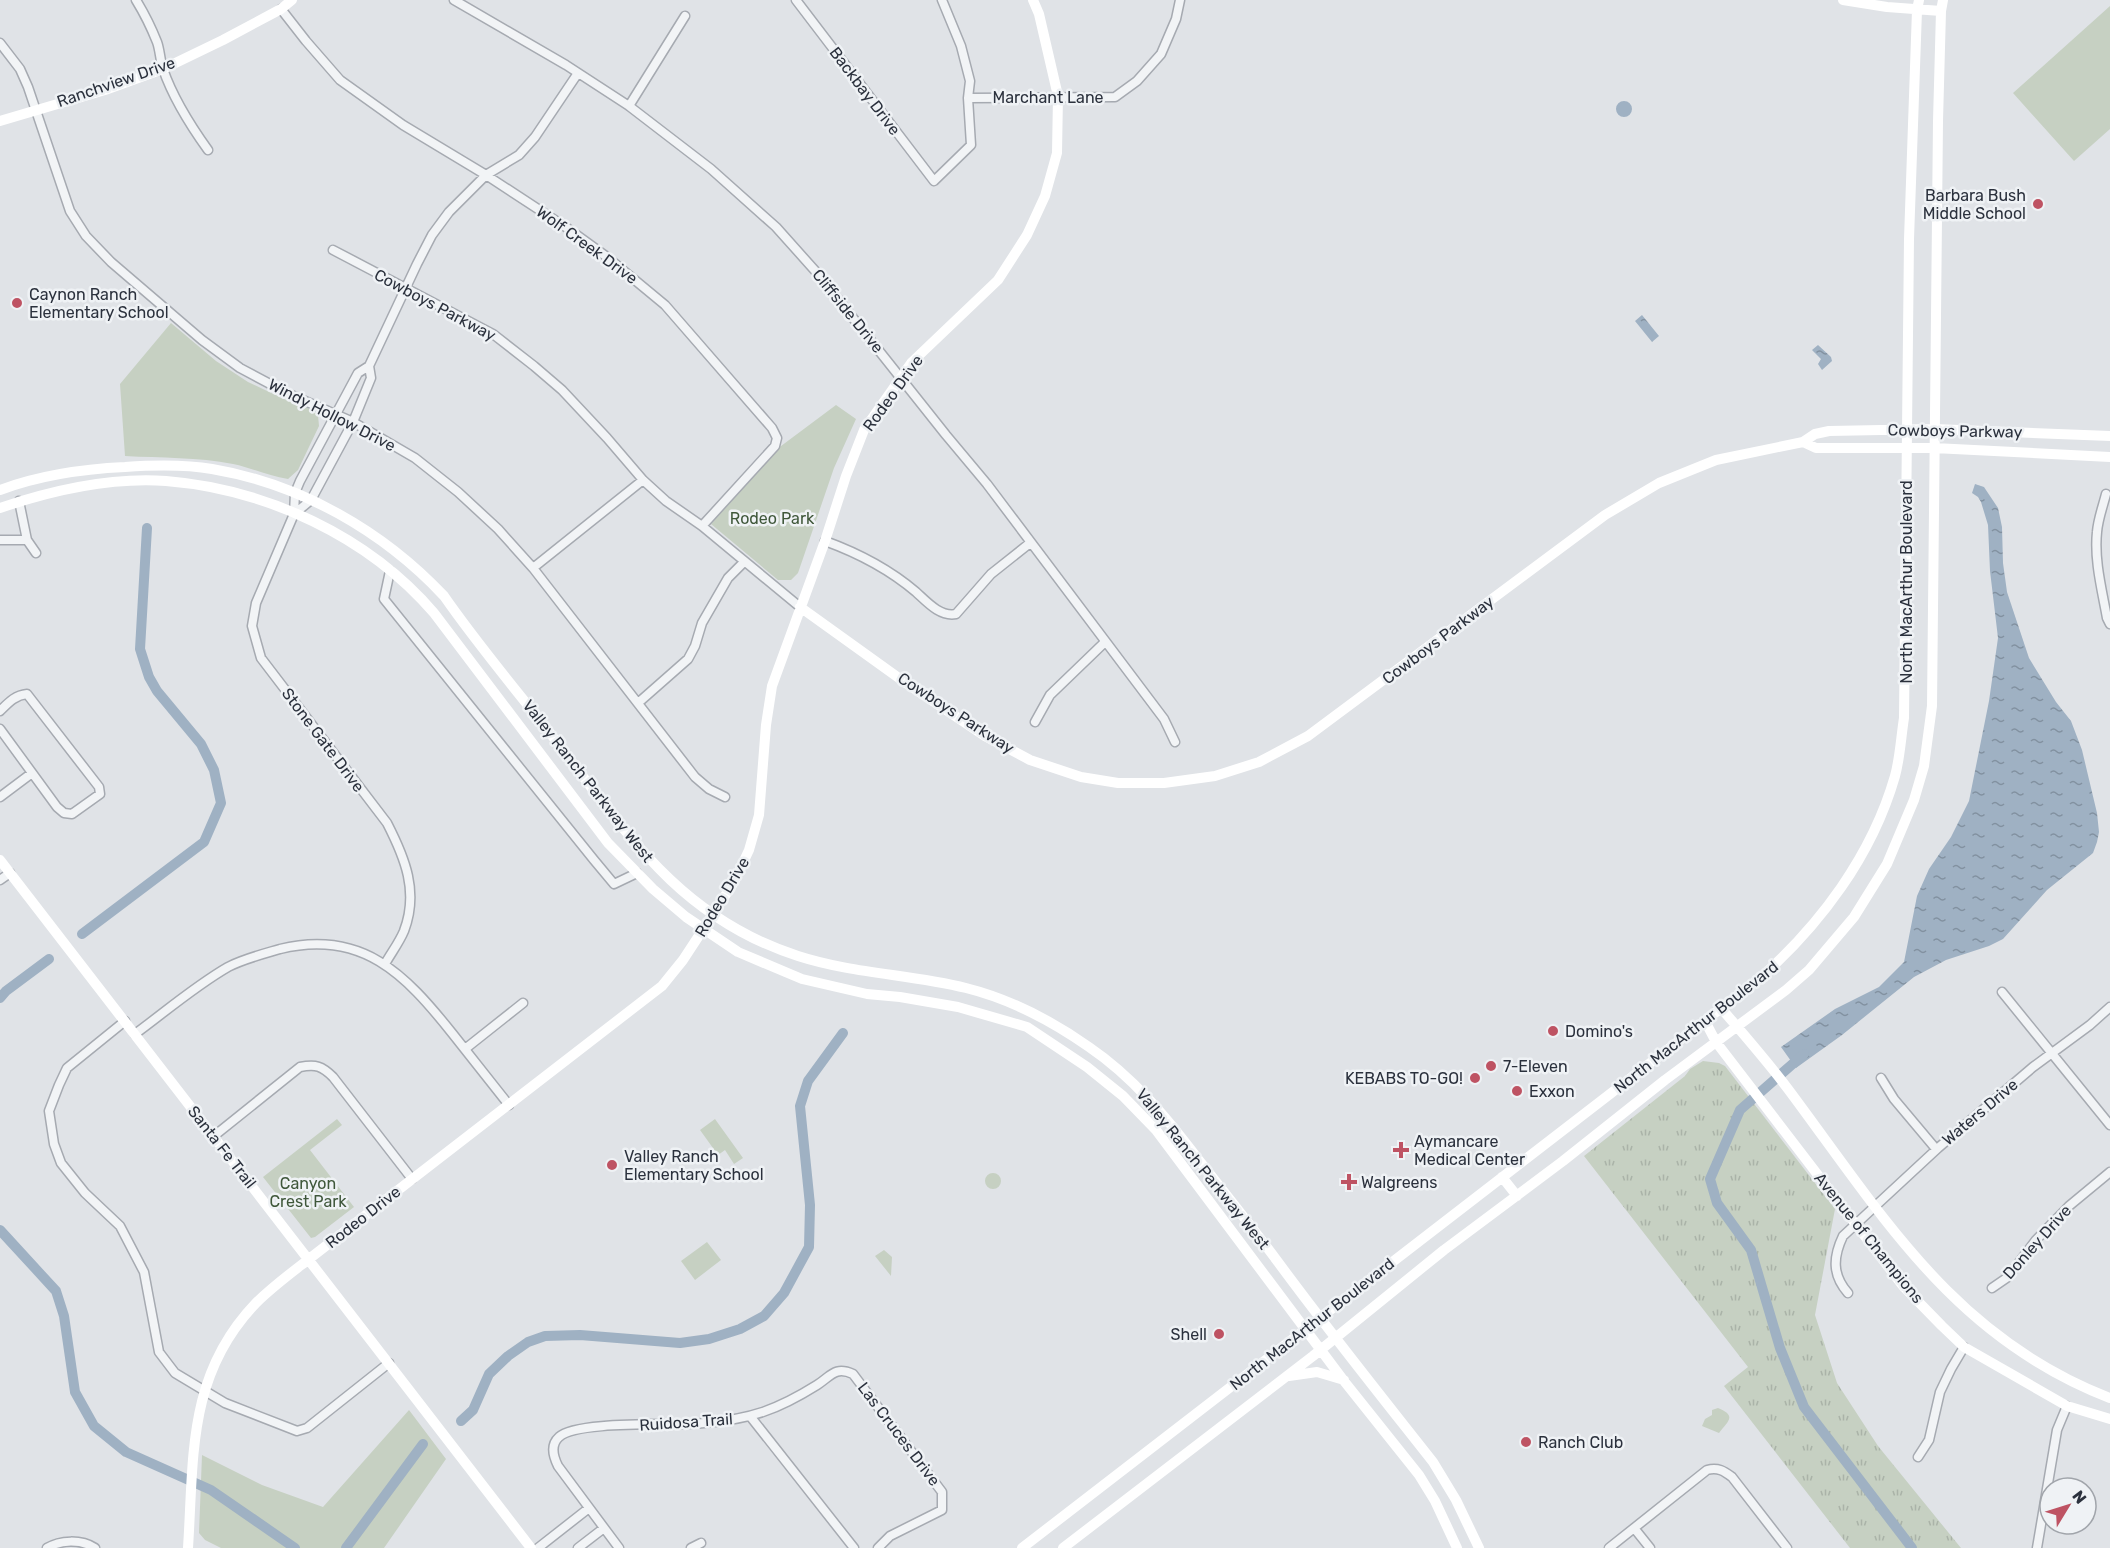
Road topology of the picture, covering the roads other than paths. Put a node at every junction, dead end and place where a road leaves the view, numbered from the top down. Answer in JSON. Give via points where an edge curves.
{"nodes":[{"id":1,"x":136,"y":0,"type":"edge"},
{"id":2,"x":292,"y":0,"type":"edge"},
{"id":3,"x":454,"y":0,"type":"edge"},
{"id":4,"x":795,"y":0,"type":"edge"},
{"id":5,"x":942,"y":0,"type":"edge"},
{"id":6,"x":1033,"y":0,"type":"edge"},
{"id":7,"x":1180,"y":0,"type":"edge"},
{"id":8,"x":1843,"y":0,"type":"edge"},
{"id":9,"x":1918,"y":5,"type":"edge"},
{"id":10,"x":1942,"y":5,"type":"edge"},
{"id":11,"x":281,"y":9,"type":"junction"},
{"id":12,"x":685,"y":16,"type":"dead end"},
{"id":13,"x":0,"y":43,"type":"edge"},
{"id":14,"x":163,"y":69,"type":"junction"},
{"id":15,"x":578,"y":73,"type":"junction"},
{"id":16,"x":1058,"y":96,"type":"junction"},
{"id":17,"x":968,"y":98,"type":"junction"},
{"id":18,"x":629,"y":106,"type":"junction"},
{"id":19,"x":37,"y":109,"type":"junction"},
{"id":20,"x":0,"y":121,"type":"edge"},
{"id":21,"x":208,"y":150,"type":"dead end"},
{"id":22,"x":486,"y":175,"type":"junction"},
{"id":23,"x":333,"y":250,"type":"dead end"},
{"id":24,"x":406,"y":289,"type":"junction"},
{"id":25,"x":369,"y":366,"type":"junction"},
{"id":26,"x":900,"y":378,"type":"junction"},
{"id":27,"x":336,"y":413,"type":"junction"},
{"id":28,"x":353,"y":422,"type":"junction"},
{"id":29,"x":1908,"y":429,"type":"junction"},
{"id":30,"x":1934,"y":429,"type":"junction"},
{"id":31,"x":2110,"y":436,"type":"edge"},
{"id":32,"x":1803,"y":442,"type":"junction"},
{"id":33,"x":1907,"y":448,"type":"junction"},
{"id":34,"x":1934,"y":448,"type":"junction"},
{"id":35,"x":2110,"y":457,"type":"edge"},
{"id":36,"x":643,"y":480,"type":"junction"},
{"id":37,"x":0,"y":490,"type":"edge"},
{"id":38,"x":295,"y":493,"type":"junction"},
{"id":39,"x":2106,"y":494,"type":"dead end"},
{"id":40,"x":311,"y":500,"type":"junction"},
{"id":41,"x":19,"y":501,"type":"junction"},
{"id":42,"x":0,"y":508,"type":"edge"},
{"id":43,"x":294,"y":514,"type":"junction"},
{"id":44,"x":702,"y":526,"type":"junction"},
{"id":45,"x":0,"y":540,"type":"edge"},
{"id":46,"x":27,"y":540,"type":"junction"},
{"id":47,"x":825,"y":541,"type":"junction"},
{"id":48,"x":1030,"y":543,"type":"junction"},
{"id":49,"x":36,"y":553,"type":"dead end"},
{"id":50,"x":744,"y":562,"type":"junction"},
{"id":51,"x":533,"y":568,"type":"junction"},
{"id":52,"x":390,"y":570,"type":"junction"},
{"id":53,"x":800,"y":607,"type":"junction"},
{"id":54,"x":456,"y":613,"type":"junction"},
{"id":55,"x":442,"y":623,"type":"junction"},
{"id":56,"x":2110,"y":624,"type":"edge"},
{"id":57,"x":1105,"y":642,"type":"junction"},
{"id":58,"x":638,"y":703,"type":"junction"},
{"id":59,"x":0,"y":711,"type":"edge"},
{"id":60,"x":1035,"y":722,"type":"dead end"},
{"id":61,"x":0,"y":729,"type":"edge"},
{"id":62,"x":1175,"y":742,"type":"dead end"},
{"id":63,"x":574,"y":765,"type":"junction"},
{"id":64,"x":32,"y":773,"type":"junction"},
{"id":65,"x":558,"y":776,"type":"junction"},
{"id":66,"x":0,"y":797,"type":"edge"},
{"id":67,"x":725,"y":797,"type":"dead end"},
{"id":68,"x":0,"y":860,"type":"edge"},
{"id":69,"x":10,"y":873,"type":"junction"},
{"id":70,"x":637,"y":873,"type":"junction"},
{"id":71,"x":0,"y":880,"type":"edge"},
{"id":72,"x":713,"y":915,"type":"junction"},
{"id":73,"x":703,"y":930,"type":"junction"},
{"id":74,"x":385,"y":964,"type":"junction"},
{"id":75,"x":2002,"y":992,"type":"dead end"},
{"id":76,"x":523,"y":1003,"type":"dead end"},
{"id":77,"x":2110,"y":1007,"type":"edge"},
{"id":78,"x":1721,"y":1008,"type":"junction"},
{"id":79,"x":1038,"y":1016,"type":"junction"},
{"id":80,"x":125,"y":1021,"type":"junction"},
{"id":81,"x":1705,"y":1021,"type":"junction"},
{"id":82,"x":1051,"y":1023,"type":"junction"},
{"id":83,"x":1737,"y":1027,"type":"junction"},
{"id":84,"x":1031,"y":1030,"type":"junction"},
{"id":85,"x":135,"y":1034,"type":"junction"},
{"id":86,"x":1045,"y":1038,"type":"junction"},
{"id":87,"x":1716,"y":1042,"type":"junction"},
{"id":88,"x":465,"y":1049,"type":"junction"},
{"id":89,"x":2052,"y":1053,"type":"junction"},
{"id":90,"x":1881,"y":1078,"type":"dead end"},
{"id":91,"x":509,"y":1104,"type":"junction"},
{"id":92,"x":2110,"y":1125,"type":"edge"},
{"id":93,"x":214,"y":1136,"type":"junction"},
{"id":94,"x":1186,"y":1144,"type":"junction"},
{"id":95,"x":1936,"y":1149,"type":"junction"},
{"id":96,"x":1173,"y":1153,"type":"junction"},
{"id":97,"x":2110,"y":1172,"type":"edge"},
{"id":98,"x":1502,"y":1177,"type":"junction"},
{"id":99,"x":412,"y":1179,"type":"junction"},
{"id":100,"x":1517,"y":1196,"type":"junction"},
{"id":101,"x":1875,"y":1207,"type":"junction"},
{"id":102,"x":1856,"y":1225,"type":"junction"},
{"id":103,"x":309,"y":1259,"type":"junction"},
{"id":104,"x":1992,"y":1288,"type":"dead end"},
{"id":105,"x":1848,"y":1293,"type":"dead end"},
{"id":106,"x":1321,"y":1318,"type":"junction"},
{"id":107,"x":1306,"y":1329,"type":"junction"},
{"id":108,"x":1336,"y":1337,"type":"junction"},
{"id":109,"x":1964,"y":1347,"type":"junction"},
{"id":110,"x":1321,"y":1349,"type":"junction"},
{"id":111,"x":388,"y":1363,"type":"junction"},
{"id":112,"x":855,"y":1377,"type":"joint"},
{"id":113,"x":1286,"y":1377,"type":"junction"},
{"id":114,"x":1344,"y":1381,"type":"junction"},
{"id":115,"x":205,"y":1392,"type":"junction"},
{"id":116,"x":2110,"y":1398,"type":"edge"},
{"id":117,"x":2067,"y":1406,"type":"junction"},
{"id":118,"x":750,"y":1416,"type":"junction"},
{"id":119,"x":2110,"y":1419,"type":"edge"},
{"id":120,"x":1918,"y":1457,"type":"dead end"},
{"id":121,"x":1447,"y":1483,"type":"junction"},
{"id":122,"x":1430,"y":1493,"type":"junction"},
{"id":123,"x":589,"y":1508,"type":"junction"},
{"id":124,"x":604,"y":1528,"type":"junction"},
{"id":125,"x":1634,"y":1528,"type":"junction"},
{"id":126,"x":700,"y":1543,"type":"dead end"},
{"id":127,"x":47,"y":1548,"type":"edge"},
{"id":128,"x":95,"y":1548,"type":"edge"},
{"id":129,"x":188,"y":1548,"type":"edge"},
{"id":130,"x":531,"y":1548,"type":"edge"},
{"id":131,"x":538,"y":1548,"type":"edge"},
{"id":132,"x":578,"y":1548,"type":"edge"},
{"id":133,"x":620,"y":1548,"type":"edge"},
{"id":134,"x":691,"y":1548,"type":"edge"},
{"id":135,"x":854,"y":1548,"type":"edge"},
{"id":136,"x":878,"y":1548,"type":"edge"},
{"id":137,"x":1022,"y":1548,"type":"edge"},
{"id":138,"x":1063,"y":1548,"type":"edge"},
{"id":139,"x":1457,"y":1548,"type":"edge"},
{"id":140,"x":1479,"y":1548,"type":"edge"},
{"id":141,"x":1609,"y":1548,"type":"edge"},
{"id":142,"x":1650,"y":1548,"type":"edge"},
{"id":143,"x":1787,"y":1548,"type":"edge"},
{"id":144,"x":2037,"y":1548,"type":"edge"}],
"edges":[{"from":1,"to":14,"type":"street","via":[[157,42]]},
{"from":2,"to":11,"type":"main road","name":"Ranchview Drive"},
{"from":3,"to":15,"type":"street","name":"Cliffside Drive"},
{"from":4,"to":17,"type":"street","name":"Backbay Drive","via":[[934,181],[971,145]]},
{"from":5,"to":17,"type":"street","via":[[961,46],[970,81]]},
{"from":6,"to":16,"type":"main road","name":"Rodeo Drive"},
{"from":7,"to":16,"type":"street","name":"Marchant Lane","via":[[1161,54],[1137,81],[1115,97]]},
{"from":8,"to":9,"type":"main road"},
{"from":9,"to":10,"type":"main road"},
{"from":9,"to":29,"type":"main road","name":"North MacArthur Boulevard","via":[[1909,239]]},
{"from":10,"to":30,"type":"main road","name":"North MacArthur Boulevard"},
{"from":11,"to":14,"type":"main road","name":"Ranchview Drive"},
{"from":11,"to":22,"type":"street","name":"Wolf Creek Drive","via":[[340,80],[403,125]]},
{"from":12,"to":18,"type":"street"},
{"from":13,"to":19,"type":"street","name":"Windy Hollow Drive","via":[[20,69]]},
{"from":14,"to":19,"type":"main road","name":"Ranchview Drive"},
{"from":14,"to":21,"type":"street","via":[[192,128]]},
{"from":15,"to":18,"type":"street","name":"Cliffside Drive"},
{"from":15,"to":22,"type":"street","name":"Stone Gate Drive","via":[[519,155]]},
{"from":16,"to":17,"type":"street","name":"Marchant Lane"},
{"from":16,"to":26,"type":"main road","name":"Rodeo Drive","via":[[1057,153],[1045,196],[1027,235],[998,280],[942,331]]},
{"from":18,"to":26,"type":"street","name":"Cliffside Drive","via":[[711,169],[776,227],[818,273]]},
{"from":19,"to":20,"type":"main road","name":"Ranchview Drive"},
{"from":19,"to":27,"type":"street","name":"Windy Hollow Drive","via":[[70,211],[86,236],[111,262],[240,368]]},
{"from":22,"to":24,"type":"street","name":"Stone Gate Drive","via":[[436,230]]},
{"from":22,"to":44,"type":"street","name":"Wolf Creek Drive","via":[[607,257],[665,305],[772,428],[777,438],[775,446]]},
{"from":23,"to":24,"type":"street","name":"Cowboys Parkway"},
{"from":24,"to":25,"type":"street","name":"Stone Gate Drive"},
{"from":24,"to":36,"type":"street","name":"Cowboys Parkway","via":[[493,334],[534,366],[562,390]]},
{"from":25,"to":27,"type":"street","name":"Stone Gate Drive","via":[[358,373]]},
{"from":25,"to":28,"type":"street","name":"Stone Gate Drive","via":[[371,378]]},
{"from":26,"to":47,"type":"main road","name":"Rodeo Drive","via":[[864,430]]},
{"from":26,"to":48,"type":"street","name":"Cliffside Drive"},
{"from":27,"to":28,"type":"street","name":"Windy Hollow Drive"},
{"from":27,"to":38,"type":"street","name":"Stone Gate Drive"},
{"from":28,"to":40,"type":"street","name":"Stone Gate Drive"},
{"from":28,"to":51,"type":"street","name":"Windy Hollow Drive","via":[[415,458],[458,492]]},
{"from":29,"to":30,"type":"main road","name":"Cowboys Parkway"},
{"from":29,"to":32,"type":"main road","name":"Cowboys Parkway","via":[[1829,431]]},
{"from":29,"to":33,"type":"main road","name":"North MacArthur Boulevard"},
{"from":30,"to":31,"type":"main road","name":"Cowboys Parkway"},
{"from":30,"to":34,"type":"main road","name":"North MacArthur Boulevard"},
{"from":32,"to":33,"type":"main road","name":"Cowboys Parkway","via":[[1816,448]]},
{"from":32,"to":53,"type":"main road","name":"Cowboys Parkway","via":[[1716,460],[1659,483],[1605,515],[1308,736],[1259,762],[1215,776],[1164,783],[1118,783],[1081,777],[1030,760],[903,681]]},
{"from":33,"to":34,"type":"main road","name":"Cowboys Parkway"},
{"from":33,"to":78,"type":"main road","name":"North MacArthur Boulevard","via":[[1904,718],[1895,774],[1884,809],[1853,868],[1812,926],[1787,955]]},
{"from":34,"to":35,"type":"main road","name":"Cowboys Parkway"},
{"from":34,"to":83,"type":"main road","name":"North MacArthur Boulevard","via":[[1932,706],[1924,766],[1914,800],[1887,864],[1854,917],[1809,970]]},
{"from":36,"to":44,"type":"street","name":"Cowboys Parkway"},
{"from":36,"to":51,"type":"street"},
{"from":37,"to":38,"type":"main road","name":"Valley Ranch Parkway West","via":[[36,478],[95,468],[167,465],[212,469]]},
{"from":38,"to":40,"type":"main road","name":"Valley Ranch Parkway West"},
{"from":38,"to":43,"type":"street","name":"Stone Gate Drive"},
{"from":39,"to":56,"type":"street","via":[[2097,531],[2097,550]]},
{"from":40,"to":43,"type":"street","name":"Stone Gate Drive"},
{"from":40,"to":54,"type":"main road","name":"Valley Ranch Parkway West","via":[[370,533],[411,564]]},
{"from":41,"to":42,"type":"main road","name":"Valley Ranch Parkway West"},
{"from":41,"to":43,"type":"main road","name":"Valley Ranch Parkway West","via":[[71,488],[165,481],[227,490]]},
{"from":41,"to":46,"type":"street"},
{"from":43,"to":52,"type":"main road","name":"Valley Ranch Parkway West","via":[[340,536]]},
{"from":43,"to":74,"type":"street","name":"Stone Gate Drive","via":[[256,603],[254,636],[261,657],[387,823],[401,850],[410,884],[408,917]]},
{"from":44,"to":50,"type":"street","name":"Cowboys Parkway"},
{"from":45,"to":46,"type":"street"},
{"from":46,"to":49,"type":"street"},
{"from":47,"to":48,"type":"street","via":[[867,559],[949,615],[956,614],[991,574]]},
{"from":47,"to":53,"type":"main road","name":"Rodeo Drive"},
{"from":48,"to":57,"type":"street","name":"Cliffside Drive"},
{"from":50,"to":53,"type":"street","name":"Cowboys Parkway"},
{"from":50,"to":58,"type":"street","via":[[728,578],[702,623],[688,659]]},
{"from":51,"to":58,"type":"street","name":"Windy Hollow Drive"},
{"from":52,"to":55,"type":"main road","name":"Valley Ranch Parkway West","via":[[418,594]]},
{"from":52,"to":70,"type":"street","via":[[384,599],[594,860],[614,884]]},
{"from":53,"to":72,"type":"main road","name":"Rodeo Drive","via":[[772,686],[757,826],[734,882]]},
{"from":54,"to":55,"type":"main road"},
{"from":54,"to":63,"type":"main road","name":"Valley Ranch Parkway West"},
{"from":55,"to":65,"type":"main road","name":"Valley Ranch Parkway West"},
{"from":57,"to":60,"type":"street","via":[[1050,695]]},
{"from":57,"to":62,"type":"street","name":"Cliffside Drive","via":[[1164,719]]},
{"from":58,"to":67,"type":"street","name":"Windy Hollow Drive","via":[[695,777]]},
{"from":59,"to":64,"type":"street","via":[[27,694],[99,786],[100,794],[72,814],[64,813]]},
{"from":61,"to":64,"type":"street"},
{"from":63,"to":65,"type":"main road"},
{"from":63,"to":72,"type":"main road","name":"Valley Ranch Parkway West","via":[[635,844],[674,884]]},
{"from":64,"to":66,"type":"street"},
{"from":65,"to":70,"type":"main road","name":"Valley Ranch Parkway West","via":[[608,843]]},
{"from":68,"to":69,"type":"main road","name":"Santa Fe Trail"},
{"from":69,"to":71,"type":"street"},
{"from":69,"to":80,"type":"main road","name":"Santa Fe Trail"},
{"from":70,"to":73,"type":"main road","name":"Valley Ranch Parkway West"},
{"from":72,"to":73,"type":"main road","name":"Rodeo Drive"},
{"from":72,"to":79,"type":"main road","name":"Valley Ranch Parkway West","via":[[762,943],[835,967],[967,988]]},
{"from":73,"to":84,"type":"main road","name":"Valley Ranch Parkway West","via":[[738,952],[802,979],[867,994],[958,1007]]},
{"from":73,"to":91,"type":"main road","name":"Rodeo Drive","via":[[662,986]]},
{"from":74,"to":85,"type":"street","via":[[359,951],[335,946],[298,945],[267,953],[229,967]]},
{"from":74,"to":88,"type":"street","via":[[427,1001]]},
{"from":75,"to":89,"type":"street"},
{"from":76,"to":88,"type":"street"},
{"from":77,"to":89,"type":"street","name":"Waters Drive"},
{"from":78,"to":81,"type":"main road","name":"North MacArthur Boulevard"},
{"from":78,"to":83,"type":"main road","name":"Avenue of Champions"},
{"from":79,"to":82,"type":"main road","name":"Valley Ranch Parkway West"},
{"from":79,"to":84,"type":"main road"},
{"from":80,"to":85,"type":"main road","name":"Santa Fe Trail"},
{"from":80,"to":115,"type":"street","via":[[67,1068],[49,1112],[54,1144],[68,1173],[120,1226],[144,1272],[159,1352],[176,1373]]},
{"from":81,"to":87,"type":"main road","name":"Avenue of Champions"},
{"from":81,"to":98,"type":"main road","name":"North MacArthur Boulevard"},
{"from":82,"to":86,"type":"main road"},
{"from":82,"to":94,"type":"main road","name":"Valley Ranch Parkway West","via":[[1092,1049],[1135,1084]]},
{"from":83,"to":87,"type":"main road","name":"North MacArthur Boulevard"},
{"from":83,"to":101,"type":"main road","name":"Avenue of Champions"},
{"from":84,"to":86,"type":"main road","name":"Valley Ranch Parkway West"},
{"from":85,"to":93,"type":"main road","name":"Santa Fe Trail"},
{"from":86,"to":96,"type":"main road","name":"Valley Ranch Parkway West","via":[[1123,1096]]},
{"from":87,"to":100,"type":"main road","name":"North MacArthur Boulevard"},
{"from":87,"to":102,"type":"main road","name":"Avenue of Champions"},
{"from":88,"to":91,"type":"street"},
{"from":89,"to":92,"type":"street"},
{"from":89,"to":95,"type":"street","name":"Waters Drive"},
{"from":90,"to":95,"type":"street"},
{"from":91,"to":99,"type":"main road","name":"Rodeo Drive"},
{"from":93,"to":99,"type":"street","via":[[300,1068],[315,1065],[333,1077]]},
{"from":93,"to":103,"type":"main road","name":"Santa Fe Trail"},
{"from":94,"to":96,"type":"main road"},
{"from":94,"to":106,"type":"main road","name":"Valley Ranch Parkway West"},
{"from":95,"to":101,"type":"street","name":"Waters Drive"},
{"from":96,"to":107,"type":"main road","name":"Valley Ranch Parkway West"},
{"from":97,"to":104,"type":"street","name":"Donley Drive","via":[[2069,1206],[2008,1277]]},
{"from":98,"to":100,"type":"main road"},
{"from":98,"to":106,"type":"main road","name":"North MacArthur Boulevard"},
{"from":99,"to":103,"type":"main road","name":"Rodeo Drive"},
{"from":100,"to":108,"type":"main road","name":"North MacArthur Boulevard"},
{"from":101,"to":102,"type":"street","name":"Waters Drive"},
{"from":101,"to":116,"type":"main road","name":"Avenue of Champions","via":[[1930,1274],[1990,1330],[2059,1376]]},
{"from":102,"to":105,"type":"street","name":"Waters Drive","via":[[1843,1236],[1834,1262],[1836,1276]]},
{"from":102,"to":109,"type":"main road","name":"Avenue of Champions","via":[[1904,1286]]},
{"from":103,"to":111,"type":"main road","name":"Santa Fe Trail"},
{"from":103,"to":115,"type":"main road","name":"Rodeo Drive","via":[[263,1296],[240,1322],[212,1368]]},
{"from":106,"to":107,"type":"main road","name":"North MacArthur Boulevard"},
{"from":106,"to":108,"type":"main road","name":"Valley Ranch Parkway West"},
{"from":107,"to":110,"type":"main road","name":"Valley Ranch Parkway West"},
{"from":107,"to":137,"type":"main road","name":"North MacArthur Boulevard"},
{"from":108,"to":110,"type":"main road","name":"North MacArthur Boulevard"},
{"from":108,"to":121,"type":"main road","name":"Valley Ranch Parkway West"},
{"from":109,"to":117,"type":"main road","name":"Avenue of Champions"},
{"from":109,"to":120,"type":"street","via":[[1940,1392],[1929,1440]]},
{"from":110,"to":113,"type":"main road","name":"North MacArthur Boulevard"},
{"from":110,"to":114,"type":"main road","name":"Valley Ranch Parkway West"},
{"from":111,"to":115,"type":"street","via":[[307,1428],[297,1431]]},
{"from":111,"to":130,"type":"main road","name":"Santa Fe Trail"},
{"from":112,"to":118,"type":"street","name":"Ruidosa Trail","via":[[845,1370],[835,1371],[774,1409]]},
{"from":112,"to":136,"type":"street","name":"Las Cruces Drive","via":[[942,1491],[942,1510],[890,1536]]},
{"from":113,"to":114,"type":"main road","via":[[1317,1372]]},
{"from":113,"to":138,"type":"main road","name":"North MacArthur Boulevard"},
{"from":114,"to":122,"type":"main road","name":"Valley Ranch Parkway West"},
{"from":115,"to":129,"type":"main road","name":"Rodeo Drive","via":[[196,1420]]},
{"from":117,"to":119,"type":"main road","name":"Avenue of Champions"},
{"from":117,"to":144,"type":"street","via":[[2058,1430]]},
{"from":118,"to":123,"type":"street","name":"Ruidosa Trail","via":[[681,1425],[574,1428],[553,1445],[553,1456]]},
{"from":118,"to":135,"type":"street"},
{"from":121,"to":122,"type":"main road"},
{"from":121,"to":140,"type":"main road","name":"Valley Ranch Parkway West"},
{"from":122,"to":139,"type":"main road","name":"Valley Ranch Parkway West"},
{"from":123,"to":124,"type":"street"},
{"from":123,"to":131,"type":"street"},
{"from":124,"to":132,"type":"street"},
{"from":124,"to":133,"type":"street"},
{"from":125,"to":141,"type":"street"},
{"from":125,"to":142,"type":"street"},
{"from":125,"to":143,"type":"street","via":[[1713,1468],[1732,1477]]},
{"from":126,"to":134,"type":"street"},
{"from":127,"to":128,"type":"street","via":[[73,1542]]}]}
